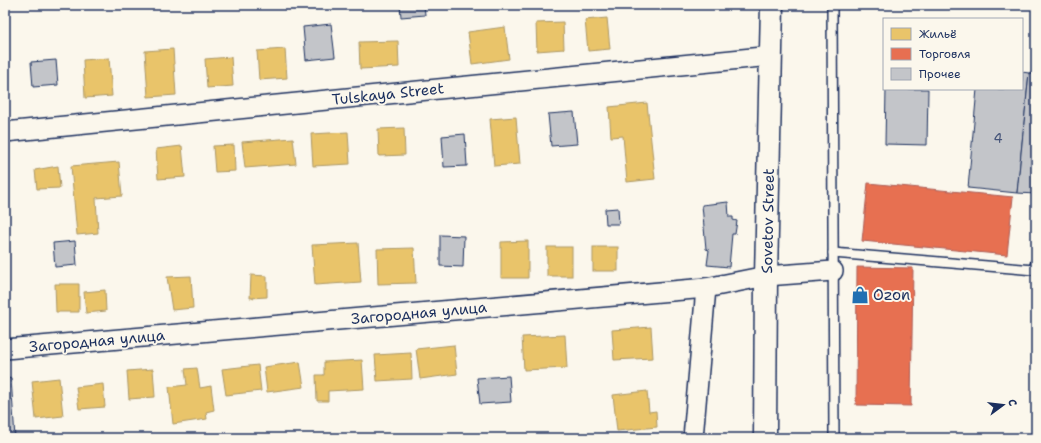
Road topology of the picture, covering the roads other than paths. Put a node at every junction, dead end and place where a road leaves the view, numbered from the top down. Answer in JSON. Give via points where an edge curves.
{"nodes":[{"id":1,"x":772,"y":5,"type":"edge"},
{"id":2,"x":832,"y":5,"type":"edge"},
{"id":3,"x":771,"y":56,"type":"junction"},
{"id":4,"x":5,"y":132,"type":"edge"},
{"id":5,"x":833,"y":262,"type":"junction"},
{"id":6,"x":1036,"y":262,"type":"edge"},
{"id":7,"x":766,"y":276,"type":"junction"},
{"id":8,"x":706,"y":288,"type":"junction"},
{"id":9,"x":5,"y":349,"type":"edge"},
{"id":10,"x":693,"y":438,"type":"edge"},
{"id":11,"x":765,"y":438,"type":"edge"},
{"id":12,"x":834,"y":438,"type":"edge"}],
"edges":[{"from":1,"to":3,"type":"main road","name":"Sovetov Street"},
{"from":2,"to":5,"type":"lane"},
{"from":3,"to":4,"type":"street","name":"Tulskaya Street"},
{"from":3,"to":7,"type":"main road","name":"Sovetov Street"},
{"from":5,"to":6,"type":"lane","via":[[1034,270]]},
{"from":5,"to":7,"type":"street","name":"Загородная улица"},
{"from":5,"to":12,"type":"lane"},
{"from":7,"to":8,"type":"street","name":"Загородная улица"},
{"from":7,"to":11,"type":"main road","name":"Sovetov Street"},
{"from":8,"to":9,"type":"street","name":"Загородная улица"},
{"from":8,"to":10,"type":"street"}]}
